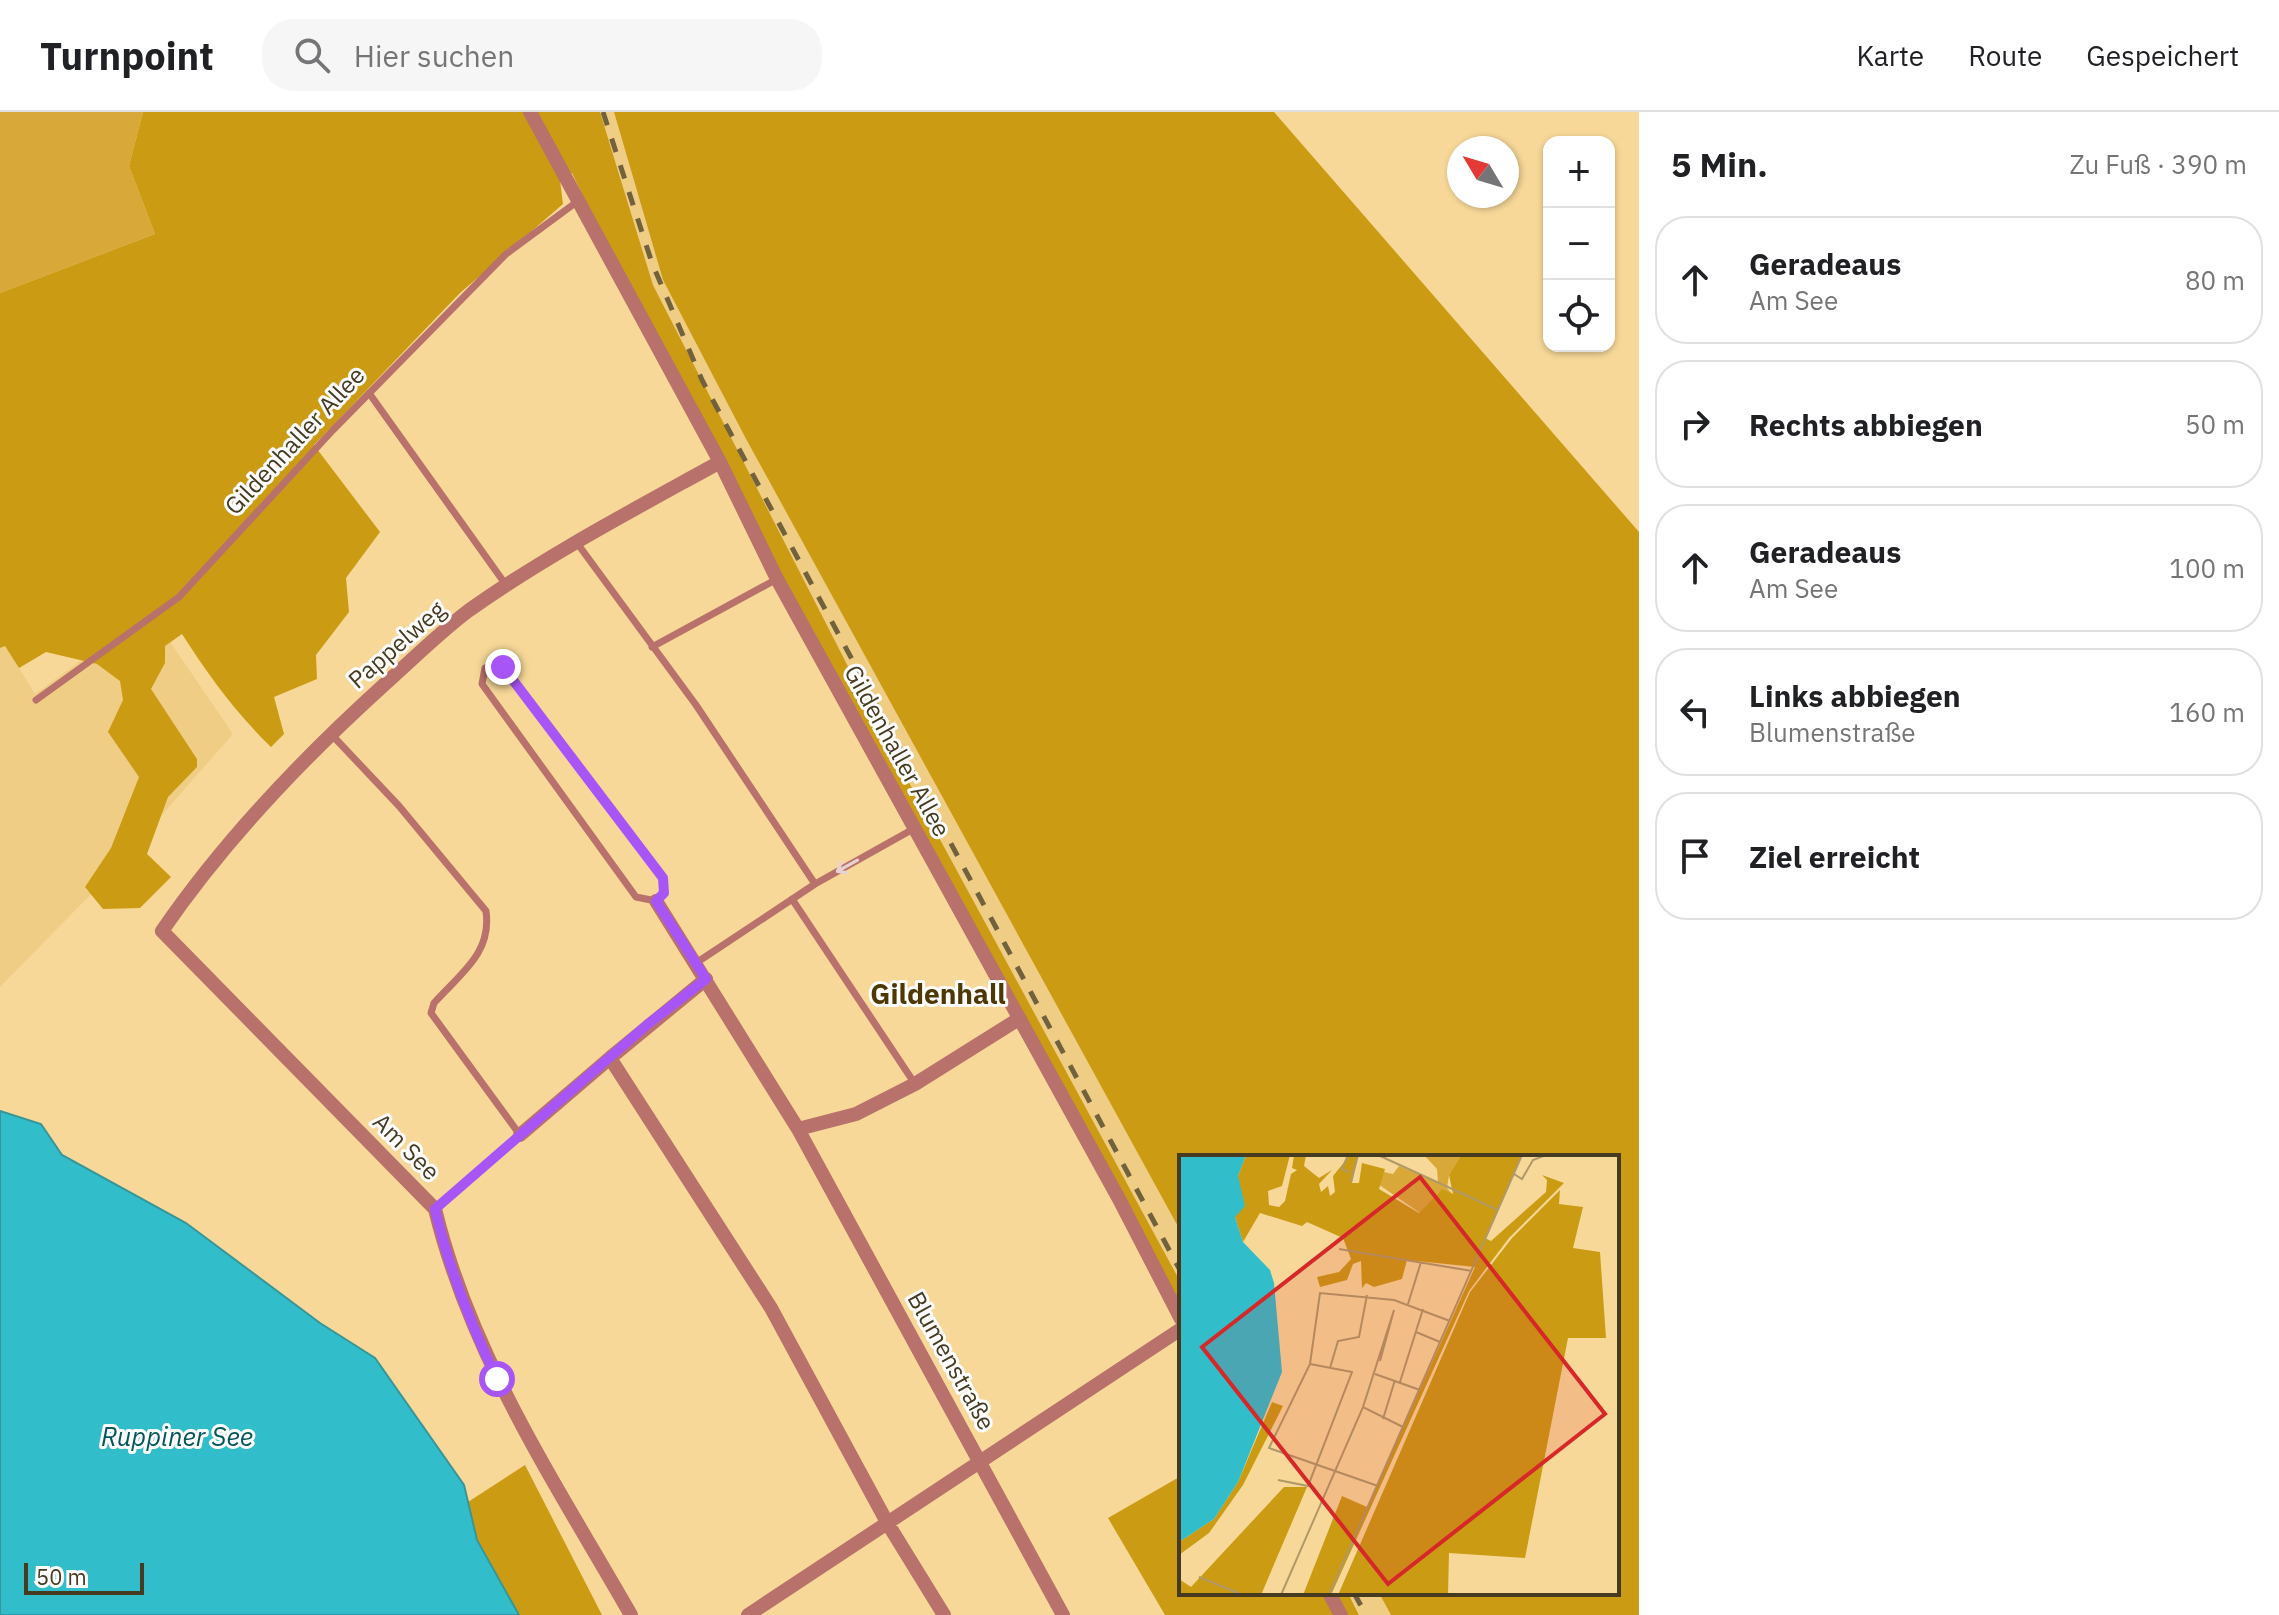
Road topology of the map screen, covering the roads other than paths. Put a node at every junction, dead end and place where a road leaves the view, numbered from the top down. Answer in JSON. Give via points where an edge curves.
{"nodes":[{"id":1,"x":530,"y":112,"type":"edge"},
{"id":2,"x":578,"y":201,"type":"junction"},
{"id":3,"x":369,"y":393,"type":"junction"},
{"id":4,"x":720,"y":462,"type":"junction"},
{"id":5,"x":577,"y":543,"type":"junction"},
{"id":6,"x":777,"y":579,"type":"junction"},
{"id":7,"x":507,"y":587,"type":"junction"},
{"id":8,"x":652,"y":647,"type":"junction"},
{"id":9,"x":36,"y":700,"type":"dead end"},
{"id":10,"x":330,"y":733,"type":"junction"},
{"id":11,"x":915,"y":828,"type":"junction"},
{"id":12,"x":815,"y":884,"type":"junction"},
{"id":13,"x":792,"y":899,"type":"junction"},
{"id":14,"x":656,"y":901,"type":"junction"},
{"id":15,"x":162,"y":931,"type":"joint"},
{"id":16,"x":696,"y":963,"type":"junction"},
{"id":17,"x":706,"y":979,"type":"junction"},
{"id":18,"x":1017,"y":1020,"type":"junction"},
{"id":19,"x":610,"y":1058,"type":"junction"},
{"id":20,"x":915,"y":1084,"type":"junction"},
{"id":21,"x":798,"y":1129,"type":"junction"},
{"id":22,"x":520,"y":1135,"type":"junction"},
{"id":23,"x":435,"y":1209,"type":"junction"},
{"id":24,"x":1179,"y":1315,"type":"edge"},
{"id":25,"x":1179,"y":1330,"type":"edge"},
{"id":26,"x":981,"y":1463,"type":"junction"},
{"id":27,"x":888,"y":1524,"type":"junction"},
{"id":28,"x":1330,"y":1595,"type":"edge"},
{"id":29,"x":631,"y":1615,"type":"edge"},
{"id":30,"x":748,"y":1615,"type":"edge"},
{"id":31,"x":944,"y":1615,"type":"edge"},
{"id":32,"x":1063,"y":1615,"type":"edge"},
{"id":33,"x":1341,"y":1615,"type":"edge"}],
"edges":[{"from":1,"to":2,"type":"street","name":"Gildenhaller Allee"},
{"from":2,"to":3,"type":"lane","name":"Gildenhaller Allee","via":[[506,254]]},
{"from":2,"to":4,"type":"street","name":"Gildenhaller Allee"},
{"from":3,"to":7,"type":"lane"},
{"from":3,"to":9,"type":"lane","name":"Gildenhaller Allee","via":[[179,597]]},
{"from":4,"to":5,"type":"street","name":"Pappelweg"},
{"from":4,"to":6,"type":"street","name":"Gildenhaller Allee"},
{"from":5,"to":7,"type":"street","name":"Pappelweg"},
{"from":5,"to":8,"type":"lane"},
{"from":6,"to":8,"type":"lane"},
{"from":6,"to":11,"type":"street","name":"Gildenhaller Allee"},
{"from":7,"to":10,"type":"street","name":"Pappelweg","via":[[440,634]]},
{"from":8,"to":12,"type":"lane"},
{"from":10,"to":15,"type":"street","name":"Pappelweg","via":[[220,851]]},
{"from":10,"to":22,"type":"lane","via":[[486,911],[489,932],[480,952],[431,1013]]},
{"from":11,"to":12,"type":"lane","one_way":true},
{"from":11,"to":18,"type":"street","name":"Gildenhaller Allee"},
{"from":12,"to":13,"type":"lane"},
{"from":13,"to":16,"type":"lane"},
{"from":13,"to":20,"type":"lane"},
{"from":14,"to":14,"type":"lane","name":"Blumenstraße","via":[[664,893],[663,878],[503,667],[485,668],[482,684],[627,885],[636,897]]},
{"from":14,"to":16,"type":"street","name":"Blumenstraße"},
{"from":15,"to":23,"type":"street","name":"Am See"},
{"from":16,"to":17,"type":"street","name":"Blumenstraße"},
{"from":17,"to":19,"type":"street"},
{"from":17,"to":21,"type":"street","name":"Blumenstraße"},
{"from":18,"to":20,"type":"street"},
{"from":18,"to":24,"type":"street","name":"Gildenhaller Allee"},
{"from":19,"to":22,"type":"street"},
{"from":19,"to":27,"type":"street","via":[[771,1308]]},
{"from":20,"to":21,"type":"street","via":[[856,1114]]},
{"from":21,"to":26,"type":"street","name":"Blumenstraße"},
{"from":22,"to":23,"type":"lane"},
{"from":23,"to":29,"type":"street","name":"Am See","via":[[472,1327]]},
{"from":25,"to":26,"type":"street"},
{"from":26,"to":27,"type":"street"},
{"from":26,"to":32,"type":"street","name":"Blumenstraße"},
{"from":27,"to":30,"type":"street"},
{"from":27,"to":31,"type":"street"},
{"from":28,"to":33,"type":"street"}]}
